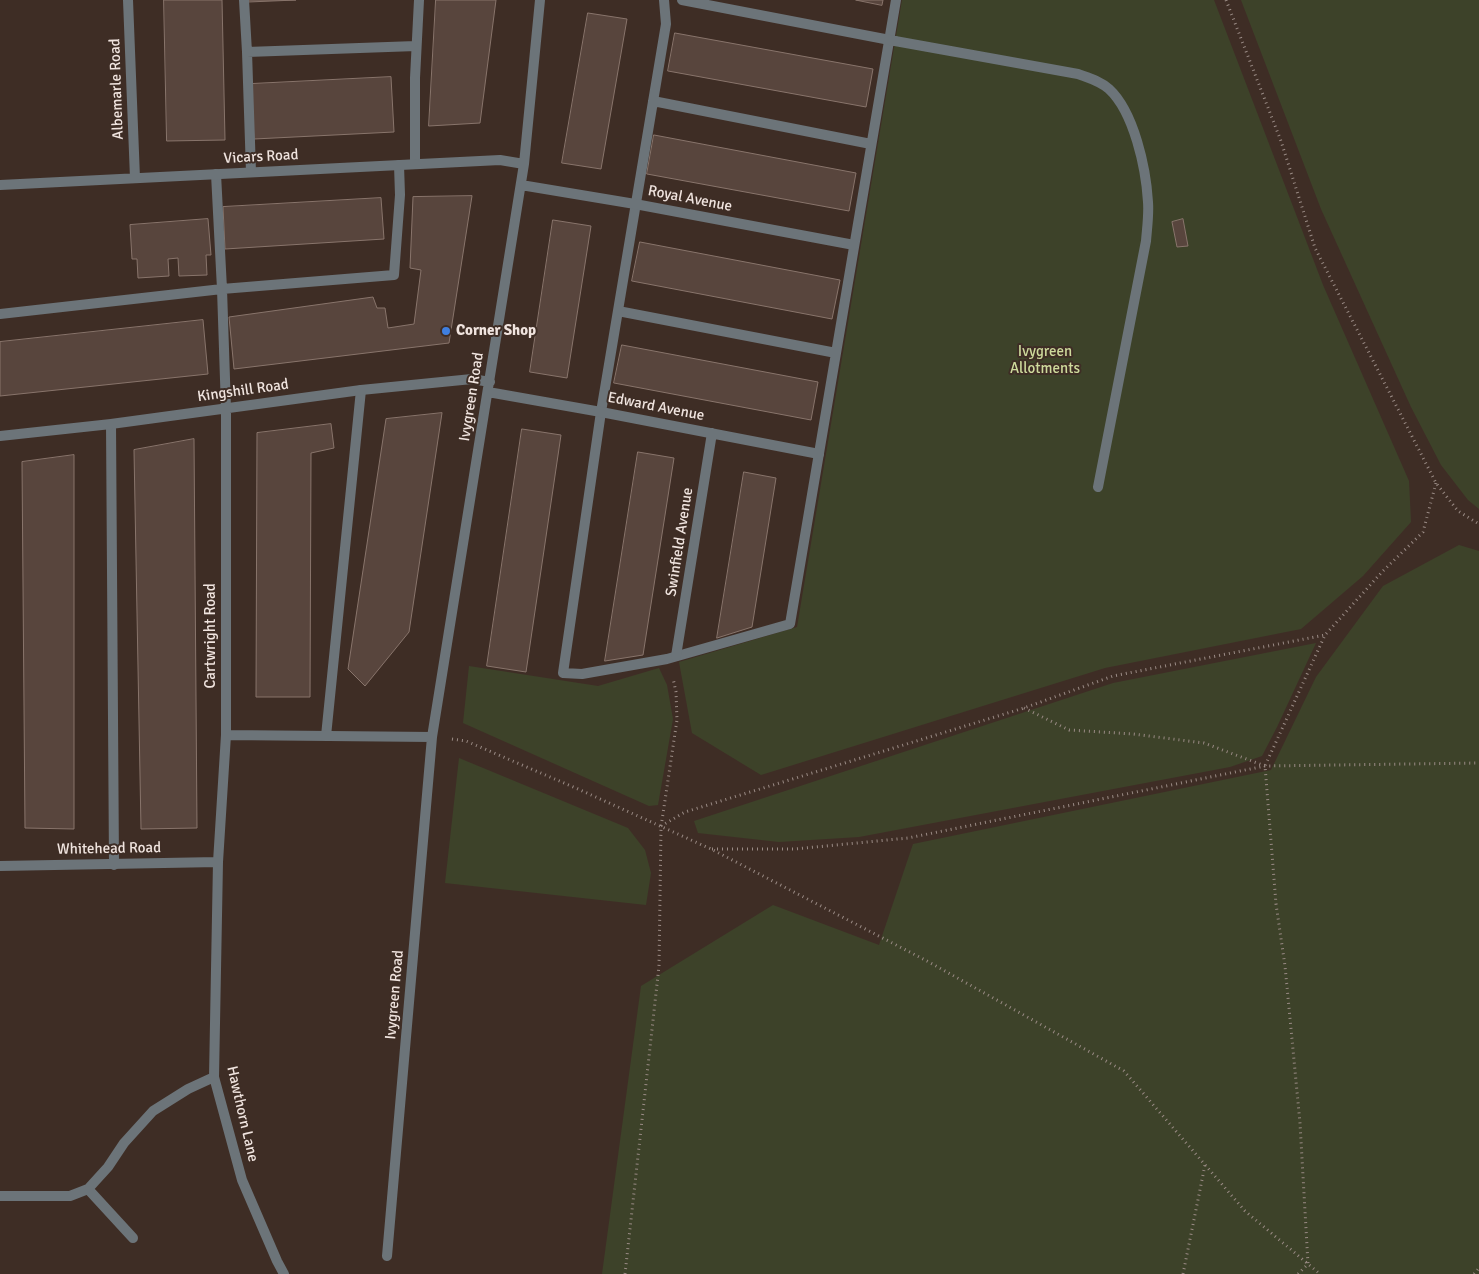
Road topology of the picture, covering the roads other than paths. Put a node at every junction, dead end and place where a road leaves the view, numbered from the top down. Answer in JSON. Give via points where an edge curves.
{"nodes":[{"id":1,"x":128,"y":0,"type":"edge"},
{"id":2,"x":244,"y":0,"type":"edge"},
{"id":3,"x":419,"y":0,"type":"edge"},
{"id":4,"x":540,"y":0,"type":"edge"},
{"id":5,"x":664,"y":0,"type":"edge"},
{"id":6,"x":682,"y":0,"type":"edge"},
{"id":7,"x":896,"y":0,"type":"edge"},
{"id":8,"x":892,"y":41,"type":"junction"},
{"id":9,"x":416,"y":46,"type":"junction"},
{"id":10,"x":247,"y":52,"type":"junction"},
{"id":11,"x":653,"y":102,"type":"junction"},
{"id":12,"x":871,"y":144,"type":"junction"},
{"id":13,"x":415,"y":164,"type":"junction"},
{"id":14,"x":524,"y":164,"type":"junction"},
{"id":15,"x":399,"y":165,"type":"junction"},
{"id":16,"x":251,"y":172,"type":"junction"},
{"id":17,"x":216,"y":174,"type":"junction"},
{"id":18,"x":135,"y":178,"type":"junction"},
{"id":19,"x":0,"y":185,"type":"edge"},
{"id":20,"x":521,"y":185,"type":"junction"},
{"id":21,"x":635,"y":204,"type":"junction"},
{"id":22,"x":854,"y":246,"type":"junction"},
{"id":23,"x":222,"y":289,"type":"junction"},
{"id":24,"x":618,"y":311,"type":"junction"},
{"id":25,"x":0,"y":314,"type":"edge"},
{"id":26,"x":836,"y":353,"type":"junction"},
{"id":27,"x":490,"y":382,"type":"junction"},
{"id":28,"x":361,"y":390,"type":"junction"},
{"id":29,"x":488,"y":392,"type":"junction"},
{"id":30,"x":226,"y":409,"type":"junction"},
{"id":31,"x":601,"y":412,"type":"junction"},
{"id":32,"x":111,"y":424,"type":"junction"},
{"id":33,"x":712,"y":434,"type":"junction"},
{"id":34,"x":0,"y":436,"type":"edge"},
{"id":35,"x":819,"y":454,"type":"junction"},
{"id":36,"x":1098,"y":487,"type":"dead end"},
{"id":37,"x":676,"y":656,"type":"junction"},
{"id":38,"x":226,"y":735,"type":"junction"},
{"id":39,"x":326,"y":736,"type":"junction"},
{"id":40,"x":432,"y":737,"type":"junction"},
{"id":41,"x":218,"y":862,"type":"junction"},
{"id":42,"x":114,"y":865,"type":"junction"},
{"id":43,"x":0,"y":866,"type":"edge"},
{"id":44,"x":214,"y":1076,"type":"junction"},
{"id":45,"x":88,"y":1189,"type":"junction"},
{"id":46,"x":0,"y":1196,"type":"edge"},
{"id":47,"x":133,"y":1238,"type":"dead end"},
{"id":48,"x":387,"y":1256,"type":"dead end"},
{"id":49,"x":284,"y":1274,"type":"edge"}],
"edges":[{"from":1,"to":18,"type":"street","name":"Albemarle Road"},
{"from":2,"to":10,"type":"street"},
{"from":3,"to":9,"type":"street"},
{"from":4,"to":14,"type":"street","name":"Ivygreen Road"},
{"from":5,"to":11,"type":"street","via":[[666,24]]},
{"from":6,"to":8,"type":"street"},
{"from":7,"to":8,"type":"street"},
{"from":8,"to":12,"type":"street"},
{"from":8,"to":36,"type":"street","via":[[1078,74],[1108,88],[1124,107],[1144,170],[1148,203],[1146,240]]},
{"from":9,"to":10,"type":"street"},
{"from":9,"to":13,"type":"street"},
{"from":10,"to":16,"type":"street"},
{"from":11,"to":12,"type":"street"},
{"from":11,"to":21,"type":"street"},
{"from":12,"to":22,"type":"street"},
{"from":13,"to":14,"type":"street","name":"Vicars Road","via":[[500,160]]},
{"from":13,"to":15,"type":"street","name":"Vicars Road"},
{"from":14,"to":20,"type":"street","name":"Ivygreen Road"},
{"from":15,"to":16,"type":"street","name":"Vicars Road"},
{"from":15,"to":23,"type":"street","via":[[394,275]]},
{"from":16,"to":17,"type":"street","name":"Vicars Road"},
{"from":17,"to":18,"type":"street","name":"Vicars Road"},
{"from":17,"to":23,"type":"street","name":"Cartwright Road"},
{"from":18,"to":19,"type":"street","name":"Vicars Road"},
{"from":20,"to":21,"type":"street","name":"Royal Avenue"},
{"from":20,"to":27,"type":"street","name":"Ivygreen Road"},
{"from":21,"to":22,"type":"street","name":"Royal Avenue"},
{"from":21,"to":24,"type":"street"},
{"from":22,"to":26,"type":"street"},
{"from":23,"to":25,"type":"street"},
{"from":23,"to":30,"type":"street","name":"Cartwright Road"},
{"from":24,"to":26,"type":"street"},
{"from":24,"to":31,"type":"street"},
{"from":26,"to":35,"type":"street"},
{"from":27,"to":28,"type":"street","name":"Kingshill Road","via":[[472,378]]},
{"from":27,"to":29,"type":"street","name":"Ivygreen Road"},
{"from":28,"to":30,"type":"street","name":"Kingshill Road"},
{"from":28,"to":39,"type":"street"},
{"from":29,"to":31,"type":"street","name":"Edward Avenue"},
{"from":29,"to":40,"type":"street","name":"Ivygreen Road"},
{"from":30,"to":32,"type":"street","name":"Kingshill Road"},
{"from":30,"to":38,"type":"street","name":"Cartwright Road"},
{"from":31,"to":33,"type":"street","name":"Edward Avenue"},
{"from":31,"to":37,"type":"street","via":[[564,673],[582,674]]},
{"from":32,"to":34,"type":"street","name":"Kingshill Road"},
{"from":32,"to":42,"type":"street"},
{"from":33,"to":35,"type":"street","name":"Edward Avenue"},
{"from":33,"to":37,"type":"street","name":"Swinfield Avenue"},
{"from":35,"to":37,"type":"street","via":[[790,624]]},
{"from":38,"to":39,"type":"street"},
{"from":38,"to":41,"type":"street","name":"Cartwright Road"},
{"from":39,"to":40,"type":"street"},
{"from":40,"to":48,"type":"street","name":"Ivygreen Road"},
{"from":41,"to":42,"type":"street","name":"Whitehead Road"},
{"from":41,"to":44,"type":"street","name":"Hawthorn Lane"},
{"from":42,"to":43,"type":"street","name":"Whitehead Road"},
{"from":44,"to":45,"type":"street","via":[[153,1111]]},
{"from":44,"to":49,"type":"street","name":"Hawthorn Lane","via":[[242,1180]]},
{"from":45,"to":46,"type":"street","via":[[70,1196]]},
{"from":45,"to":47,"type":"street"}]}
